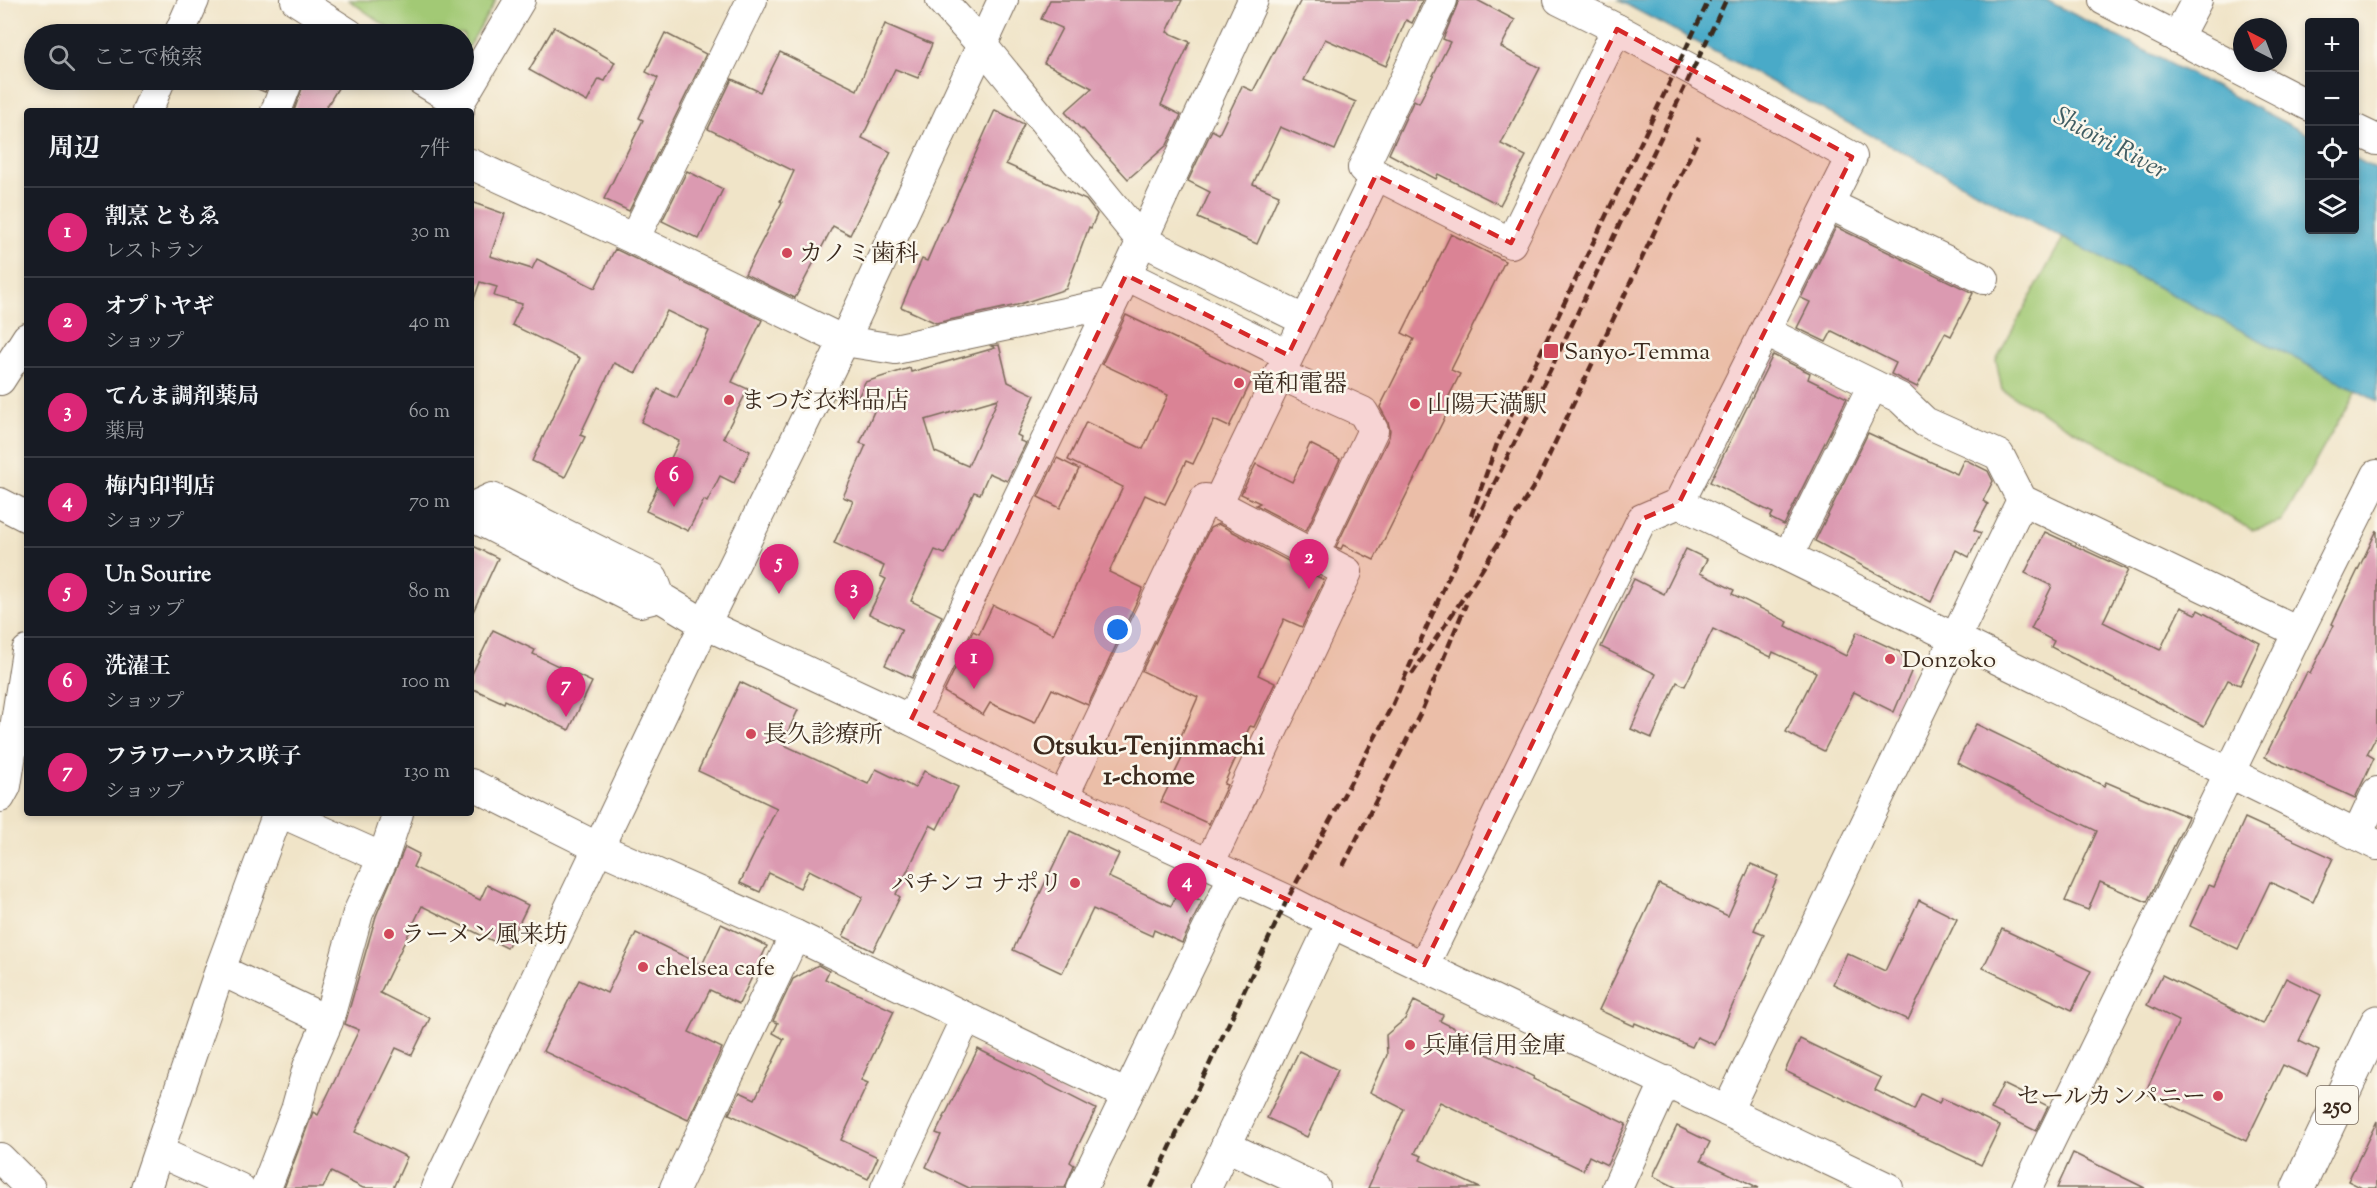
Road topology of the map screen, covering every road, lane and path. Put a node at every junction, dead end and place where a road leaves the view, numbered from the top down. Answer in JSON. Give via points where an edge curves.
{"nodes":[{"id":1,"x":194,"y":0,"type":"edge"},
{"id":2,"x":296,"y":0,"type":"edge"},
{"id":3,"x":520,"y":0,"type":"edge"},
{"id":4,"x":752,"y":0,"type":"edge"},
{"id":5,"x":942,"y":0,"type":"edge"},
{"id":6,"x":1004,"y":0,"type":"edge"},
{"id":7,"x":1253,"y":0,"type":"edge"},
{"id":8,"x":1442,"y":0,"type":"edge"},
{"id":9,"x":1559,"y":0,"type":"edge"},
{"id":10,"x":2104,"y":0,"type":"edge"},
{"id":11,"x":2197,"y":0,"type":"edge"},
{"id":12,"x":320,"y":17,"type":"edge"},
{"id":13,"x":184,"y":24,"type":"edge"},
{"id":14,"x":1617,"y":29,"type":"junction"},
{"id":15,"x":2177,"y":38,"type":"junction"},
{"id":16,"x":982,"y":45,"type":"junction"},
{"id":17,"x":474,"y":81,"type":"edge"},
{"id":18,"x":156,"y":90,"type":"edge"},
{"id":19,"x":284,"y":90,"type":"edge"},
{"id":20,"x":435,"y":90,"type":"edge"},
{"id":21,"x":469,"y":90,"type":"edge"},
{"id":22,"x":2305,"y":103,"type":"edge"},
{"id":23,"x":459,"y":107,"type":"edge"},
{"id":24,"x":148,"y":108,"type":"edge"},
{"id":25,"x":277,"y":108,"type":"edge"},
{"id":26,"x":2359,"y":131,"type":"edge"},
{"id":27,"x":2377,"y":140,"type":"edge"},
{"id":28,"x":474,"y":165,"type":"edge"},
{"id":29,"x":1376,"y":174,"type":"junction"},
{"id":30,"x":1829,"y":204,"type":"junction"},
{"id":31,"x":634,"y":239,"type":"junction"},
{"id":32,"x":1141,"y":240,"type":"junction"},
{"id":33,"x":1126,"y":275,"type":"junction"},
{"id":34,"x":1984,"y":279,"type":"dead end"},
{"id":35,"x":1112,"y":303,"type":"junction"},
{"id":36,"x":1304,"y":320,"type":"junction"},
{"id":37,"x":1766,"y":332,"type":"junction"},
{"id":38,"x":843,"y":341,"type":"junction"},
{"id":39,"x":24,"y":343,"type":"edge"},
{"id":40,"x":1283,"y":364,"type":"junction"},
{"id":41,"x":0,"y":380,"type":"edge"},
{"id":42,"x":1873,"y":385,"type":"junction"},
{"id":43,"x":2377,"y":475,"type":"edge"},
{"id":44,"x":2022,"y":500,"type":"junction"},
{"id":45,"x":0,"y":503,"type":"edge"},
{"id":46,"x":1679,"y":503,"type":"junction"},
{"id":47,"x":1217,"y":504,"type":"junction"},
{"id":48,"x":24,"y":515,"type":"edge"},
{"id":49,"x":1314,"y":554,"type":"junction"},
{"id":50,"x":1788,"y":556,"type":"junction"},
{"id":51,"x":660,"y":597,"type":"junction"},
{"id":52,"x":705,"y":624,"type":"junction"},
{"id":53,"x":2298,"y":632,"type":"junction"},
{"id":54,"x":1955,"y":638,"type":"junction"},
{"id":55,"x":24,"y":670,"type":"edge"},
{"id":56,"x":911,"y":720,"type":"junction"},
{"id":57,"x":2229,"y":772,"type":"junction"},
{"id":58,"x":474,"y":786,"type":"edge"},
{"id":59,"x":2377,"y":792,"type":"edge"},
{"id":60,"x":0,"y":797,"type":"edge"},
{"id":61,"x":1063,"y":797,"type":"junction"},
{"id":62,"x":276,"y":816,"type":"edge"},
{"id":63,"x":282,"y":816,"type":"edge"},
{"id":64,"x":397,"y":816,"type":"edge"},
{"id":65,"x":2367,"y":840,"type":"edge"},
{"id":66,"x":599,"y":848,"type":"junction"},
{"id":67,"x":383,"y":858,"type":"junction"},
{"id":68,"x":1221,"y":870,"type":"junction"},
{"id":69,"x":1332,"y":923,"type":"junction"},
{"id":70,"x":795,"y":935,"type":"junction"},
{"id":71,"x":1424,"y":965,"type":"junction"},
{"id":72,"x":220,"y":970,"type":"junction"},
{"id":73,"x":966,"y":1018,"type":"junction"},
{"id":74,"x":328,"y":1021,"type":"junction"},
{"id":75,"x":2377,"y":1022,"type":"edge"},
{"id":76,"x":1666,"y":1081,"type":"junction"},
{"id":77,"x":1127,"y":1095,"type":"junction"},
{"id":78,"x":1727,"y":1111,"type":"junction"},
{"id":79,"x":1226,"y":1146,"type":"junction"},
{"id":80,"x":159,"y":1152,"type":"junction"},
{"id":81,"x":0,"y":1158,"type":"edge"},
{"id":82,"x":30,"y":1188,"type":"edge"},
{"id":83,"x":146,"y":1188,"type":"edge"},
{"id":84,"x":239,"y":1188,"type":"edge"},
{"id":85,"x":266,"y":1188,"type":"edge"},
{"id":86,"x":436,"y":1188,"type":"edge"},
{"id":87,"x":675,"y":1188,"type":"edge"},
{"id":88,"x":886,"y":1188,"type":"edge"},
{"id":89,"x":1082,"y":1188,"type":"edge"},
{"id":90,"x":1206,"y":1188,"type":"edge"},
{"id":91,"x":1315,"y":1188,"type":"edge"},
{"id":92,"x":1617,"y":1188,"type":"edge"},
{"id":93,"x":1888,"y":1188,"type":"edge"},
{"id":94,"x":2026,"y":1188,"type":"edge"},
{"id":95,"x":2298,"y":1188,"type":"edge"}],
"edges":[{"from":1,"to":13,"type":"street"},
{"from":2,"to":12,"type":"street"},
{"from":3,"to":17,"type":"street"},
{"from":4,"to":31,"type":"street"},
{"from":5,"to":16,"type":"street"},
{"from":6,"to":16,"type":"street"},
{"from":7,"to":32,"type":"street"},
{"from":8,"to":29,"type":"street","via":[[1363,168]]},
{"from":9,"to":14,"type":"street"},
{"from":10,"to":15,"type":"street"},
{"from":11,"to":15,"type":"street"},
{"from":14,"to":29,"type":"street","via":[[1511,243]]},
{"from":14,"to":30,"type":"street","via":[[1852,157]]},
{"from":15,"to":22,"type":"street"},
{"from":16,"to":32,"type":"street"},
{"from":16,"to":38,"type":"street"},
{"from":18,"to":24,"type":"street"},
{"from":19,"to":25,"type":"street"},
{"from":20,"to":23,"type":"street"},
{"from":21,"to":23,"type":"street"},
{"from":26,"to":27,"type":"street"},
{"from":28,"to":31,"type":"street"},
{"from":29,"to":36,"type":"street"},
{"from":30,"to":34,"type":"street"},
{"from":30,"to":37,"type":"street"},
{"from":31,"to":38,"type":"street"},
{"from":32,"to":33,"type":"street"},
{"from":32,"to":36,"type":"street"},
{"from":33,"to":35,"type":"street"},
{"from":33,"to":40,"type":"street"},
{"from":35,"to":38,"type":"street","via":[[895,349]]},
{"from":35,"to":56,"type":"street"},
{"from":36,"to":40,"type":"street"},
{"from":37,"to":42,"type":"street"},
{"from":37,"to":46,"type":"street"},
{"from":38,"to":52,"type":"street"},
{"from":39,"to":41,"type":"street"},
{"from":40,"to":47,"type":"street"},
{"from":40,"to":49,"type":"street","via":[[1363,412],[1373,430]]},
{"from":42,"to":44,"type":"street","via":[[1900,398],[1925,422],[1999,455]]},
{"from":42,"to":50,"type":"street"},
{"from":43,"to":53,"type":"street"},
{"from":44,"to":53,"type":"street"},
{"from":44,"to":54,"type":"street"},
{"from":45,"to":48,"type":"street"},
{"from":46,"to":50,"type":"street"},
{"from":46,"to":71,"type":"street","via":[[1642,519]]},
{"from":47,"to":49,"type":"street"},
{"from":47,"to":61,"type":"street","via":[[1205,500]]},
{"from":49,"to":68,"type":"street","via":[[1347,572]]},
{"from":50,"to":54,"type":"street"},
{"from":51,"to":51,"type":"street","via":[[653,578],[492,498],[477,506],[481,521],[640,602]]},
{"from":51,"to":52,"type":"street"},
{"from":52,"to":56,"type":"street"},
{"from":52,"to":66,"type":"street"},
{"from":53,"to":57,"type":"street"},
{"from":54,"to":57,"type":"street"},
{"from":54,"to":78,"type":"street"},
{"from":55,"to":60,"type":"street","via":[[6,786]]},
{"from":56,"to":61,"type":"street"},
{"from":57,"to":65,"type":"street"},
{"from":57,"to":94,"type":"street"},
{"from":58,"to":66,"type":"street"},
{"from":59,"to":65,"type":"street"},
{"from":61,"to":68,"type":"street"},
{"from":62,"to":72,"type":"street"},
{"from":63,"to":67,"type":"street"},
{"from":64,"to":67,"type":"street"},
{"from":66,"to":70,"type":"street"},
{"from":66,"to":86,"type":"street"},
{"from":67,"to":74,"type":"street","via":[[358,913]]},
{"from":68,"to":69,"type":"street"},
{"from":68,"to":77,"type":"street"},
{"from":69,"to":71,"type":"street"},
{"from":69,"to":79,"type":"street"},
{"from":70,"to":73,"type":"street"},
{"from":70,"to":87,"type":"street"},
{"from":71,"to":76,"type":"street"},
{"from":72,"to":74,"type":"street"},
{"from":72,"to":80,"type":"street"},
{"from":73,"to":77,"type":"street"},
{"from":73,"to":88,"type":"street"},
{"from":74,"to":85,"type":"street"},
{"from":75,"to":95,"type":"highway","number":"250"},
{"from":76,"to":78,"type":"street"},
{"from":76,"to":92,"type":"street"},
{"from":77,"to":89,"type":"street"},
{"from":78,"to":93,"type":"street"},
{"from":79,"to":90,"type":"street"},
{"from":79,"to":91,"type":"street"},
{"from":80,"to":83,"type":"street"},
{"from":80,"to":84,"type":"street"},
{"from":81,"to":82,"type":"street"}]}
